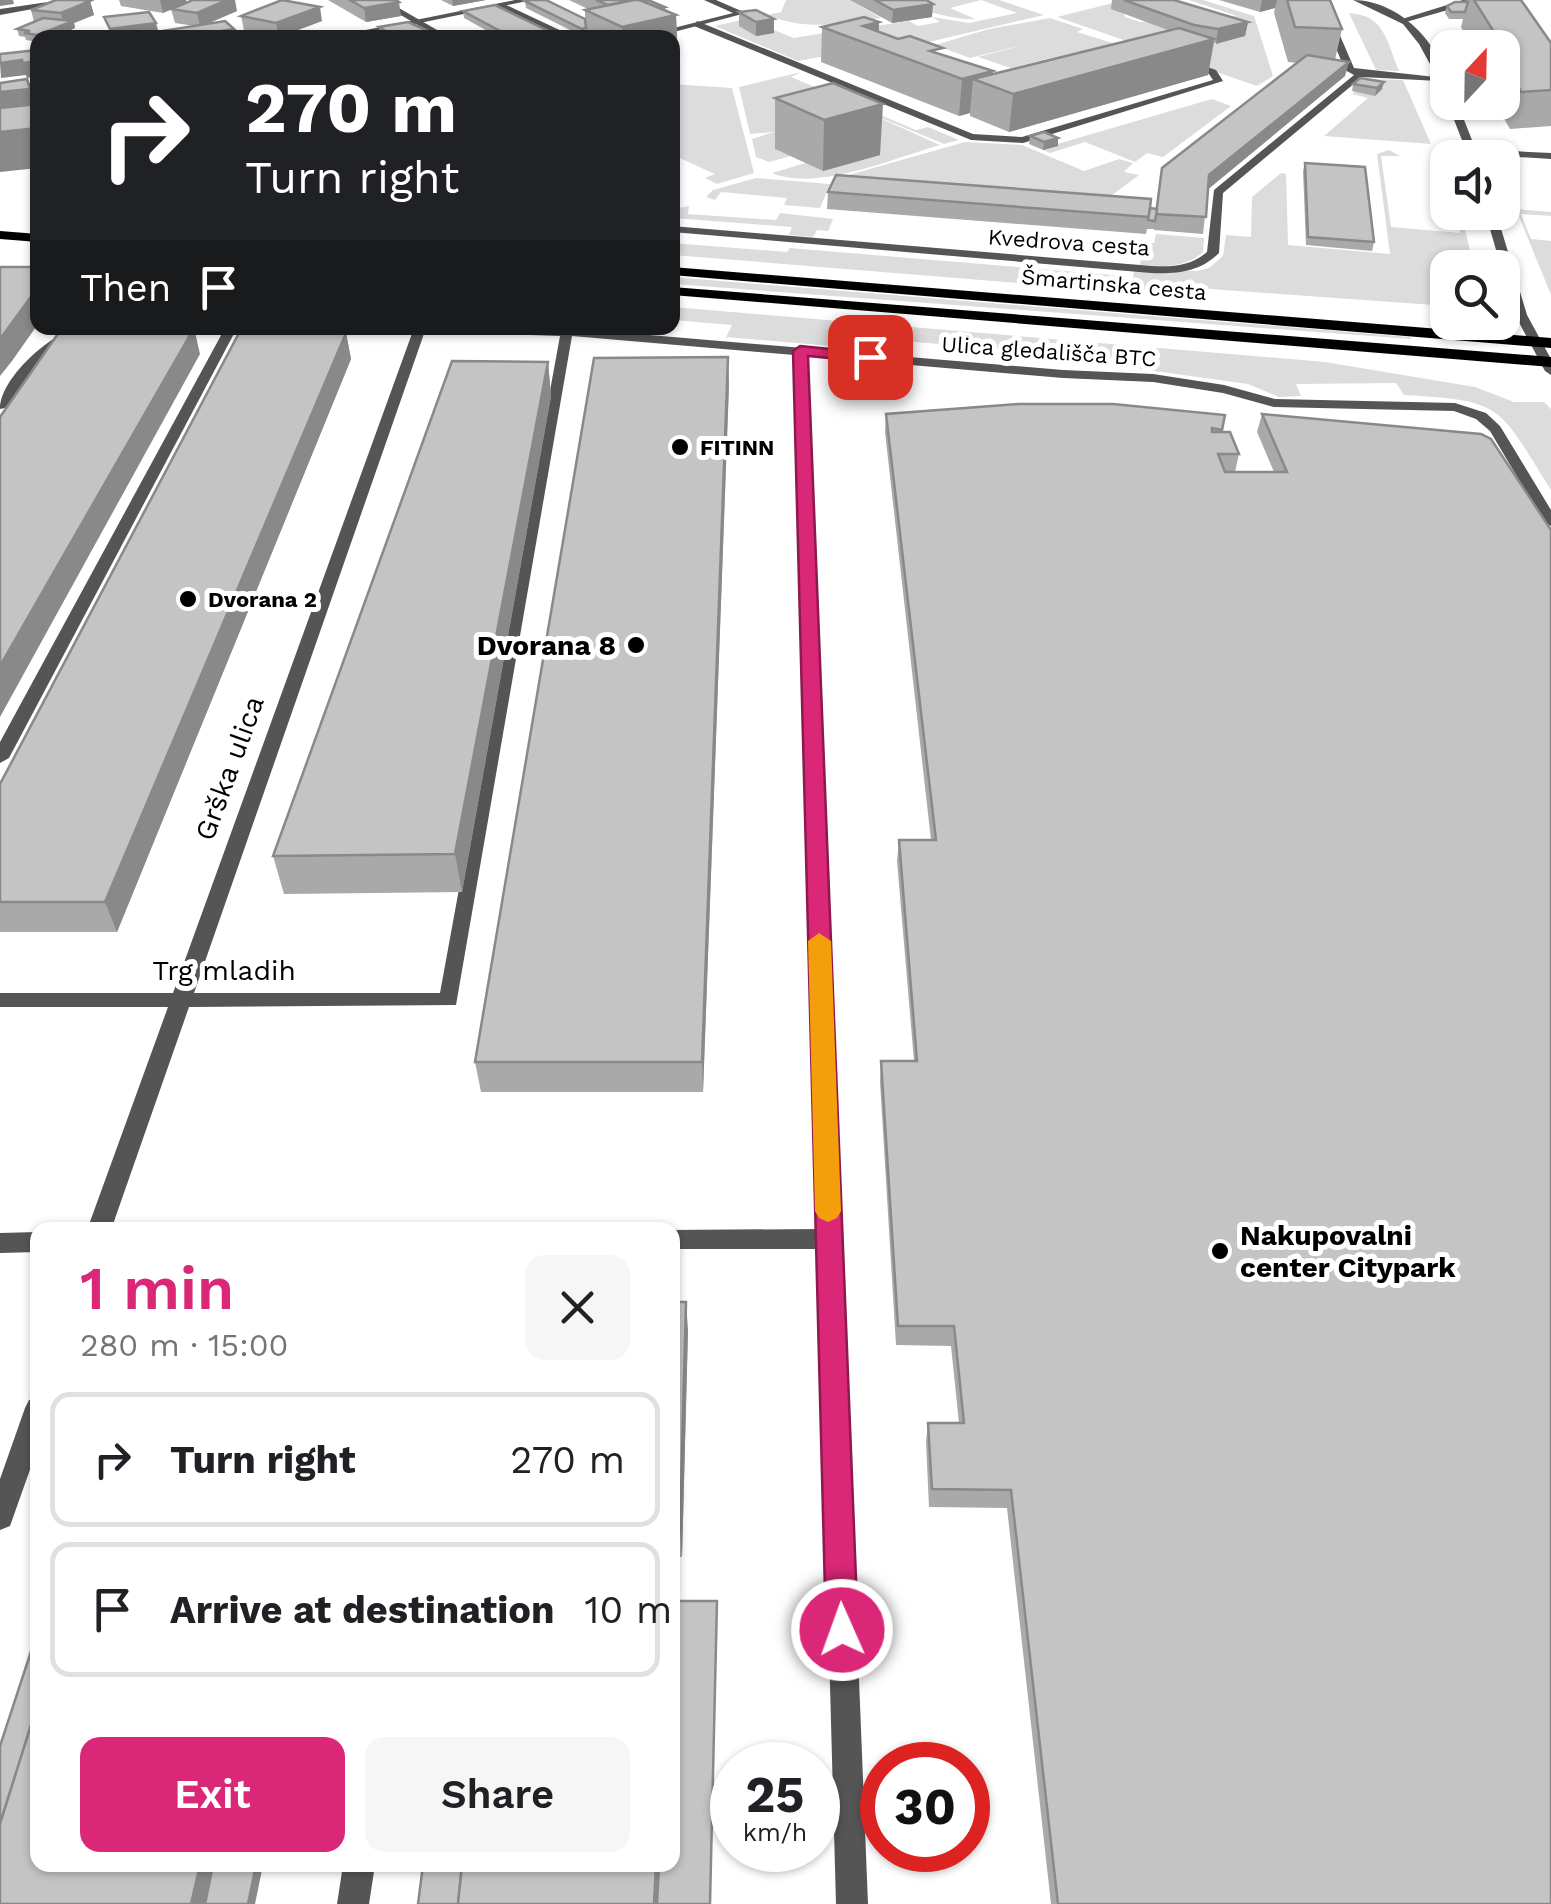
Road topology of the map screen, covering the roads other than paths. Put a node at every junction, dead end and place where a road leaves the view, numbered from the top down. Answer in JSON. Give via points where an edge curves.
{"nodes":[{"id":1,"x":78,"y":0,"type":"edge"},
{"id":2,"x":378,"y":0,"type":"edge"},
{"id":3,"x":528,"y":0,"type":"edge"},
{"id":4,"x":708,"y":0,"type":"edge"},
{"id":5,"x":1293,"y":0,"type":"edge"},
{"id":6,"x":1357,"y":0,"type":"edge"},
{"id":7,"x":503,"y":3,"type":"edge"},
{"id":8,"x":1506,"y":5,"type":"edge"},
{"id":9,"x":0,"y":12,"type":"edge"},
{"id":10,"x":1406,"y":19,"type":"junction"},
{"id":11,"x":417,"y":21,"type":"junction"},
{"id":12,"x":698,"y":24,"type":"junction"},
{"id":13,"x":371,"y":30,"type":"edge"},
{"id":14,"x":433,"y":30,"type":"edge"},
{"id":15,"x":554,"y":30,"type":"edge"},
{"id":16,"x":672,"y":30,"type":"edge"},
{"id":17,"x":1172,"y":58,"type":"edge"},
{"id":18,"x":1430,"y":61,"type":"edge"},
{"id":19,"x":1360,"y":74,"type":"junction"},
{"id":20,"x":1430,"y":78,"type":"edge"},
{"id":21,"x":30,"y":86,"type":"edge"},
{"id":22,"x":0,"y":90,"type":"edge"},
{"id":23,"x":1520,"y":155,"type":"edge"},
{"id":24,"x":1551,"y":156,"type":"edge"},
{"id":25,"x":680,"y":230,"type":"edge"},
{"id":26,"x":1495,"y":230,"type":"edge"},
{"id":27,"x":0,"y":235,"type":"edge"},
{"id":28,"x":30,"y":237,"type":"edge"},
{"id":29,"x":680,"y":272,"type":"edge"},
{"id":30,"x":680,"y":292,"type":"edge"},
{"id":31,"x":66,"y":335,"type":"edge"},
{"id":32,"x":227,"y":335,"type":"edge"},
{"id":33,"x":418,"y":335,"type":"edge"},
{"id":34,"x":566,"y":335,"type":"edge"},
{"id":35,"x":604,"y":335,"type":"edge"},
{"id":36,"x":1544,"y":343,"type":"edge"},
{"id":37,"x":800,"y":351,"type":"junction"},
{"id":38,"x":1549,"y":365,"type":"edge"},
{"id":39,"x":0,"y":406,"type":"edge"},
{"id":40,"x":1551,"y":522,"type":"edge"},
{"id":41,"x":0,"y":758,"type":"edge"},
{"id":42,"x":0,"y":1000,"type":"edge"},
{"id":43,"x":181,"y":1000,"type":"junction"},
{"id":44,"x":102,"y":1222,"type":"edge"},
{"id":45,"x":680,"y":1239,"type":"edge"},
{"id":46,"x":829,"y":1239,"type":"junction"},
{"id":47,"x":30,"y":1242,"type":"edge"},
{"id":48,"x":0,"y":1243,"type":"edge"},
{"id":49,"x":30,"y":1431,"type":"edge"},
{"id":50,"x":0,"y":1517,"type":"edge"},
{"id":51,"x":358,"y":1872,"type":"edge"},
{"id":52,"x":353,"y":1904,"type":"edge"},
{"id":53,"x":852,"y":1904,"type":"edge"}],
"edges":[{"from":1,"to":9,"type":"street"},
{"from":2,"to":11,"type":"street"},
{"from":3,"to":7,"type":"street"},
{"from":4,"to":12,"type":"street","via":[[742,13]]},
{"from":5,"to":19,"type":"street","via":[[1326,12],[1350,70]]},
{"from":6,"to":10,"type":"street"},
{"from":7,"to":11,"type":"street"},
{"from":7,"to":15,"type":"street"},
{"from":8,"to":10,"type":"street","via":[[1465,2]]},
{"from":10,"to":18,"type":"street"},
{"from":11,"to":13,"type":"street"},
{"from":11,"to":14,"type":"street"},
{"from":12,"to":16,"type":"street"},
{"from":12,"to":17,"type":"street","via":[[971,138],[997,142],[1024,140],[1218,80],[1210,70]]},
{"from":19,"to":20,"type":"street"},
{"from":19,"to":25,"type":"street","name":"Kvedrova cesta","via":[[1218,192],[1214,253],[1187,268]]},
{"from":21,"to":22,"type":"street"},
{"from":23,"to":24,"type":"street"},
{"from":26,"to":36,"type":"street","via":[[1521,315]]},
{"from":27,"to":28,"type":"main road"},
{"from":29,"to":36,"type":"main road","name":"Šmartinska cesta"},
{"from":30,"to":38,"type":"main road","name":"Šmartinska cesta"},
{"from":31,"to":39,"type":"street","via":[[46,347]]},
{"from":32,"to":41,"type":"street"},
{"from":33,"to":43,"type":"street","name":"Grška ulica"},
{"from":34,"to":43,"type":"street","name":"Trg mladih","via":[[448,1000]]},
{"from":35,"to":37,"type":"street","name":"Ulica gledališča BTC"},
{"from":36,"to":38,"type":"street"},
{"from":37,"to":40,"type":"street","name":"Ulica gledališča BTC","via":[[1035,377],[1182,382],[1274,403],[1423,404],[1469,411],[1495,429]]},
{"from":37,"to":46,"type":"street"},
{"from":42,"to":43,"type":"street","name":"Trg mladih"},
{"from":43,"to":44,"type":"street","name":"Grška ulica"},
{"from":45,"to":46,"type":"street"},
{"from":46,"to":53,"type":"street"},
{"from":47,"to":48,"type":"street"},
{"from":49,"to":50,"type":"street"},
{"from":51,"to":52,"type":"street"}]}
